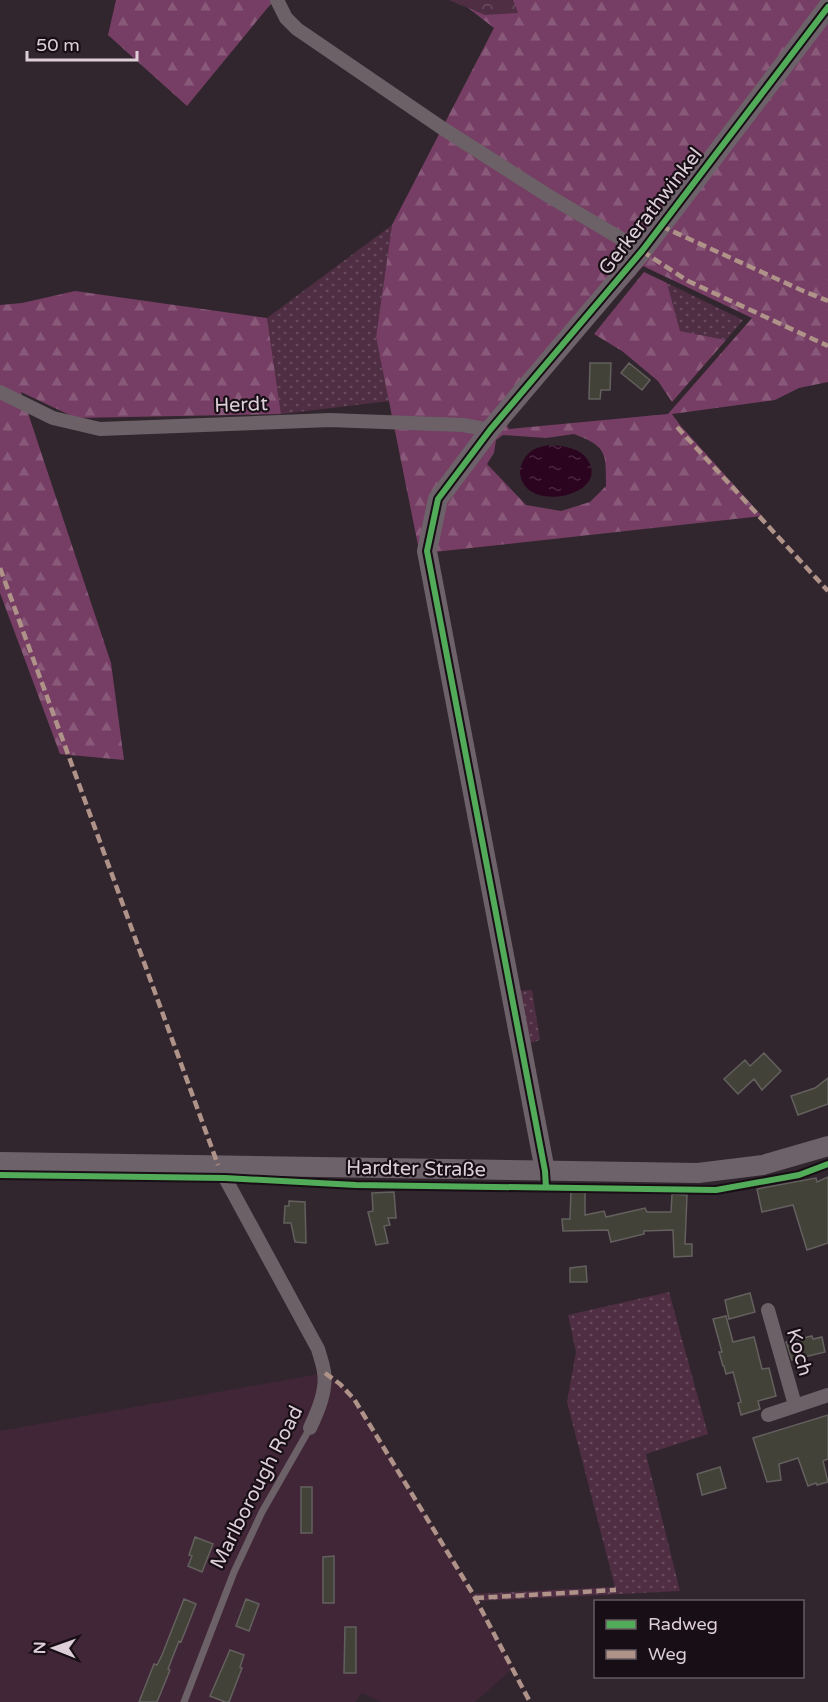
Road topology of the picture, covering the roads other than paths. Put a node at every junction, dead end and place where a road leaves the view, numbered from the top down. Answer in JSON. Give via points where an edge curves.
{"nodes":[{"id":1,"x":277,"y":0,"type":"edge"},
{"id":2,"x":828,"y":7,"type":"edge"},
{"id":3,"x":642,"y":251,"type":"junction"},
{"id":4,"x":0,"y":392,"type":"edge"},
{"id":5,"x":490,"y":430,"type":"junction"},
{"id":6,"x":828,"y":1146,"type":"edge"},
{"id":7,"x":0,"y":1161,"type":"edge"},
{"id":8,"x":218,"y":1165,"type":"junction"},
{"id":9,"x":545,"y":1171,"type":"junction"},
{"id":10,"x":768,"y":1310,"type":"dead end"},
{"id":11,"x":828,"y":1395,"type":"edge"},
{"id":12,"x":795,"y":1405,"type":"junction"},
{"id":13,"x":768,"y":1415,"type":"dead end"},
{"id":14,"x":310,"y":1428,"type":"joint"},
{"id":15,"x":184,"y":1702,"type":"edge"}],
"edges":[{"from":1,"to":3,"type":"street","via":[[297,29],[442,128]]},
{"from":2,"to":3,"type":"street","name":"Gerkerathwinkel"},
{"from":3,"to":5,"type":"street","name":"Gerkerathwinkel"},
{"from":4,"to":5,"type":"street","name":"Herdt","via":[[53,418],[100,429],[330,420],[463,425]]},
{"from":5,"to":9,"type":"street","name":"Gerkerathwinkel","via":[[438,499],[427,551]]},
{"from":6,"to":9,"type":"street","name":"Hardter Straße","via":[[763,1166],[698,1173]]},
{"from":7,"to":8,"type":"street","name":"Hardter Straße"},
{"from":8,"to":9,"type":"street","name":"Hardter Straße"},
{"from":8,"to":14,"type":"street","name":"Marlborough Road","via":[[318,1349],[325,1373],[324,1387]]},
{"from":10,"to":12,"type":"street","name":"Koch"},
{"from":11,"to":12,"type":"street","name":"Koch"},
{"from":12,"to":13,"type":"street","name":"Koch"},
{"from":14,"to":15,"type":"lane","name":"Marlborough Road","via":[[262,1512],[234,1572]]}]}
